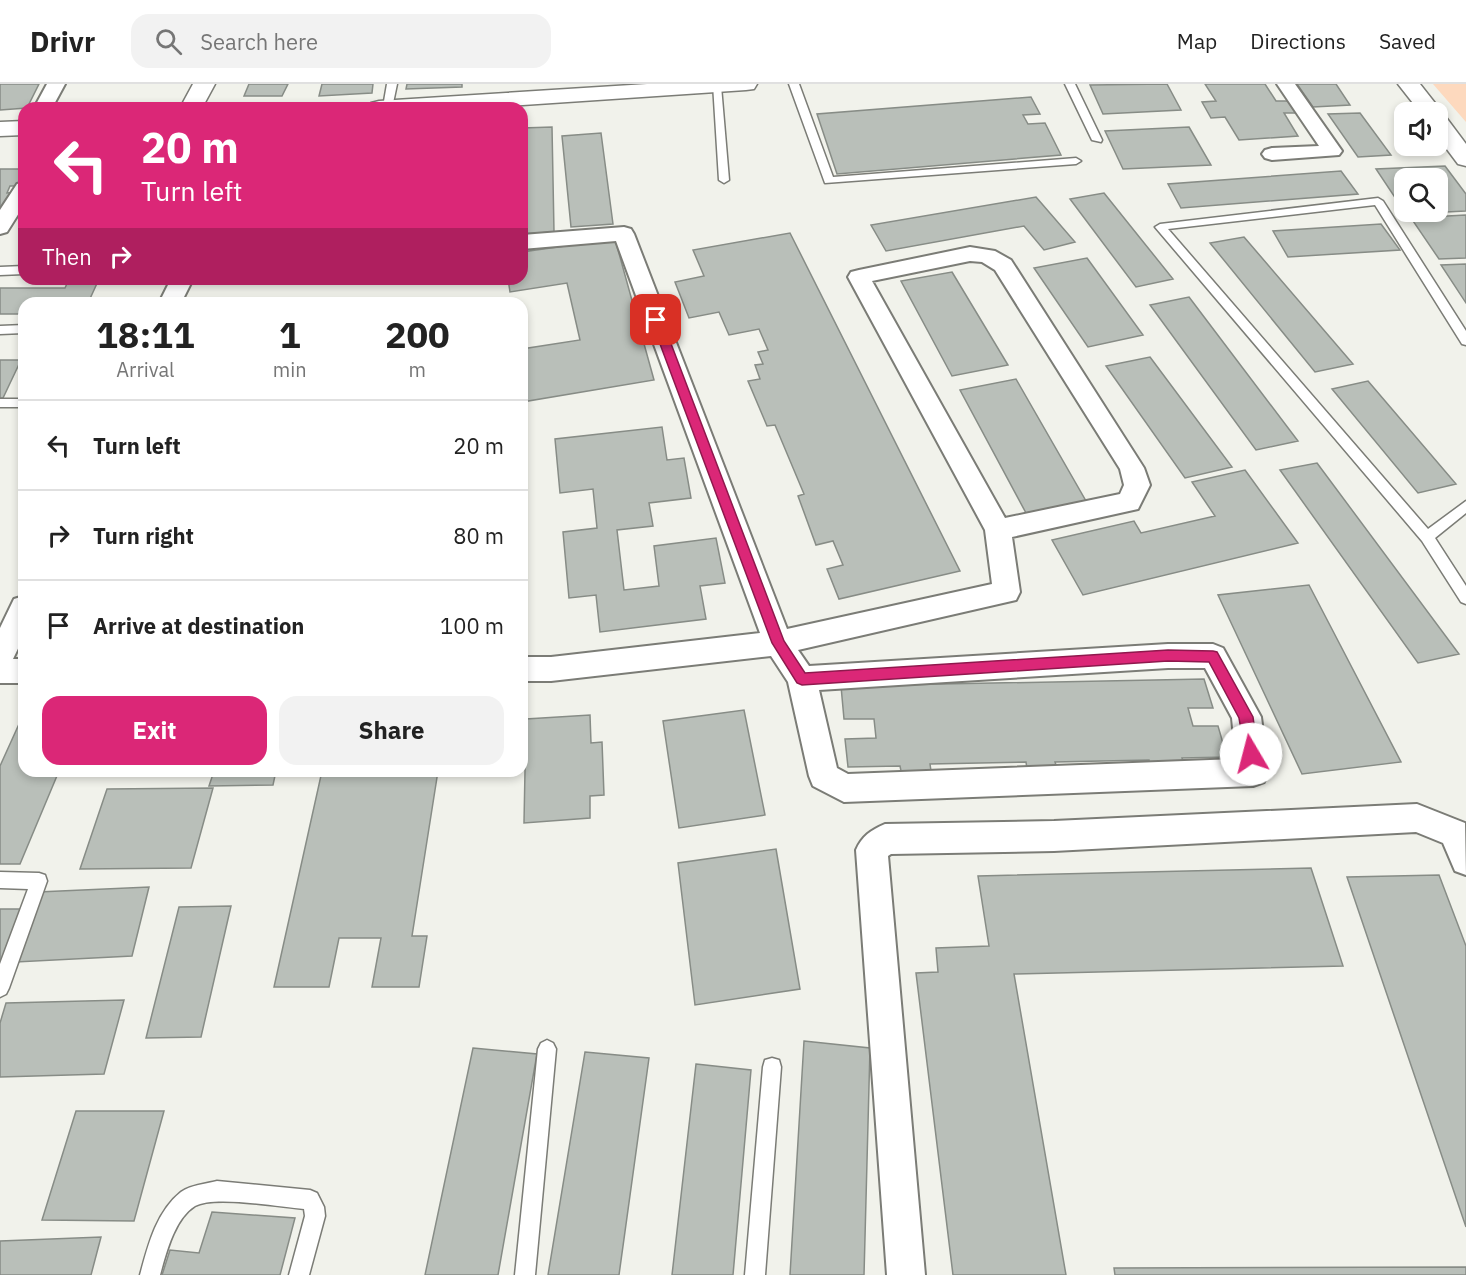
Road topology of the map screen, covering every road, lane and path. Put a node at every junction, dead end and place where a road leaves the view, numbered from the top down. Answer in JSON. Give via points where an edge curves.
{"nodes":[{"id":1,"x":56,"y":84,"type":"edge"},
{"id":2,"x":204,"y":84,"type":"edge"},
{"id":3,"x":392,"y":84,"type":"edge"},
{"id":4,"x":746,"y":84,"type":"edge"},
{"id":5,"x":794,"y":84,"type":"edge"},
{"id":6,"x":1070,"y":84,"type":"edge"},
{"id":7,"x":1286,"y":84,"type":"edge"},
{"id":8,"x":1409,"y":84,"type":"edge"},
{"id":9,"x":716,"y":86,"type":"junction"},
{"id":10,"x":635,"y":88,"type":"edge"},
{"id":11,"x":46,"y":102,"type":"edge"},
{"id":12,"x":194,"y":102,"type":"edge"},
{"id":13,"x":389,"y":102,"type":"edge"},
{"id":14,"x":520,"y":102,"type":"edge"},
{"id":15,"x":1423,"y":102,"type":"edge"},
{"id":16,"x":18,"y":128,"type":"edge"},
{"id":17,"x":0,"y":129,"type":"edge"},
{"id":18,"x":1448,"y":135,"type":"edge"},
{"id":19,"x":1097,"y":140,"type":"dead end"},
{"id":20,"x":1272,"y":154,"type":"dead end"},
{"id":21,"x":1466,"y":159,"type":"edge"},
{"id":22,"x":1077,"y":161,"type":"dead end"},
{"id":23,"x":724,"y":180,"type":"dead end"},
{"id":24,"x":18,"y":198,"type":"edge"},
{"id":25,"x":0,"y":227,"type":"edge"},
{"id":26,"x":528,"y":242,"type":"edge"},
{"id":27,"x":18,"y":270,"type":"edge"},
{"id":28,"x":0,"y":271,"type":"edge"},
{"id":29,"x":18,"y":329,"type":"edge"},
{"id":30,"x":0,"y":330,"type":"edge"},
{"id":31,"x":1466,"y":341,"type":"edge"},
{"id":32,"x":0,"y":403,"type":"edge"},
{"id":33,"x":18,"y":403,"type":"edge"},
{"id":34,"x":1466,"y":506,"type":"edge"},
{"id":35,"x":998,"y":530,"type":"junction"},
{"id":36,"x":1427,"y":537,"type":"junction"},
{"id":37,"x":1466,"y":598,"type":"edge"},
{"id":38,"x":18,"y":620,"type":"edge"},
{"id":39,"x":778,"y":643,"type":"junction"},
{"id":40,"x":0,"y":657,"type":"edge"},
{"id":41,"x":528,"y":669,"type":"edge"},
{"id":42,"x":0,"y":671,"type":"edge"},
{"id":43,"x":18,"y":671,"type":"edge"},
{"id":44,"x":802,"y":679,"type":"junction"},
{"id":45,"x":1466,"y":860,"type":"edge"},
{"id":46,"x":0,"y":880,"type":"edge"},
{"id":47,"x":0,"y":988,"type":"edge"},
{"id":48,"x":547,"y":1049,"type":"dead end"},
{"id":49,"x":772,"y":1067,"type":"dead end"},
{"id":50,"x":150,"y":1275,"type":"edge"},
{"id":51,"x":299,"y":1275,"type":"edge"},
{"id":52,"x":525,"y":1275,"type":"edge"},
{"id":53,"x":755,"y":1275,"type":"edge"},
{"id":54,"x":906,"y":1275,"type":"edge"}],
"edges":[{"from":1,"to":11,"type":"street"},
{"from":2,"to":12,"type":"street"},
{"from":3,"to":13,"type":"lane"},
{"from":4,"to":9,"type":"street"},
{"from":5,"to":22,"type":"lane","via":[[829,181]]},
{"from":6,"to":19,"type":"lane"},
{"from":7,"to":20,"type":"street","via":[[1332,151]]},
{"from":8,"to":15,"type":"street"},
{"from":9,"to":10,"type":"street"},
{"from":9,"to":23,"type":"lane"},
{"from":10,"to":14,"type":"street"},
{"from":16,"to":17,"type":"street"},
{"from":18,"to":21,"type":"street"},
{"from":24,"to":25,"type":"street"},
{"from":26,"to":39,"type":"street","via":[[624,234]]},
{"from":27,"to":28,"type":"lane"},
{"from":29,"to":30,"type":"lane"},
{"from":31,"to":36,"type":"lane","via":[[1378,201],[1160,227]]},
{"from":32,"to":33,"type":"lane"},
{"from":34,"to":36,"type":"lane"},
{"from":35,"to":35,"type":"street","via":[[1129,502],[1137,485],[1132,468],[1003,265],[987,256],[970,254],[859,277]]},
{"from":35,"to":39,"type":"street","via":[[1006,592]]},
{"from":36,"to":37,"type":"lane"},
{"from":38,"to":40,"type":"street"},
{"from":39,"to":41,"type":"street"},
{"from":39,"to":44,"type":"street"},
{"from":42,"to":43,"type":"street"},
{"from":44,"to":44,"type":"street","via":[[824,776],[844,788],[1253,772],[1246,717],[1213,656]]},
{"from":45,"to":54,"type":"street","via":[[1454,833],[1417,818],[1054,836],[885,839],[872,850]]},
{"from":46,"to":47,"type":"lane","via":[[39,881]]},
{"from":48,"to":52,"type":"lane"},
{"from":49,"to":53,"type":"lane"},
{"from":50,"to":51,"type":"lane","via":[[170,1219],[189,1198],[217,1191],[310,1200],[315,1216]]}]}
